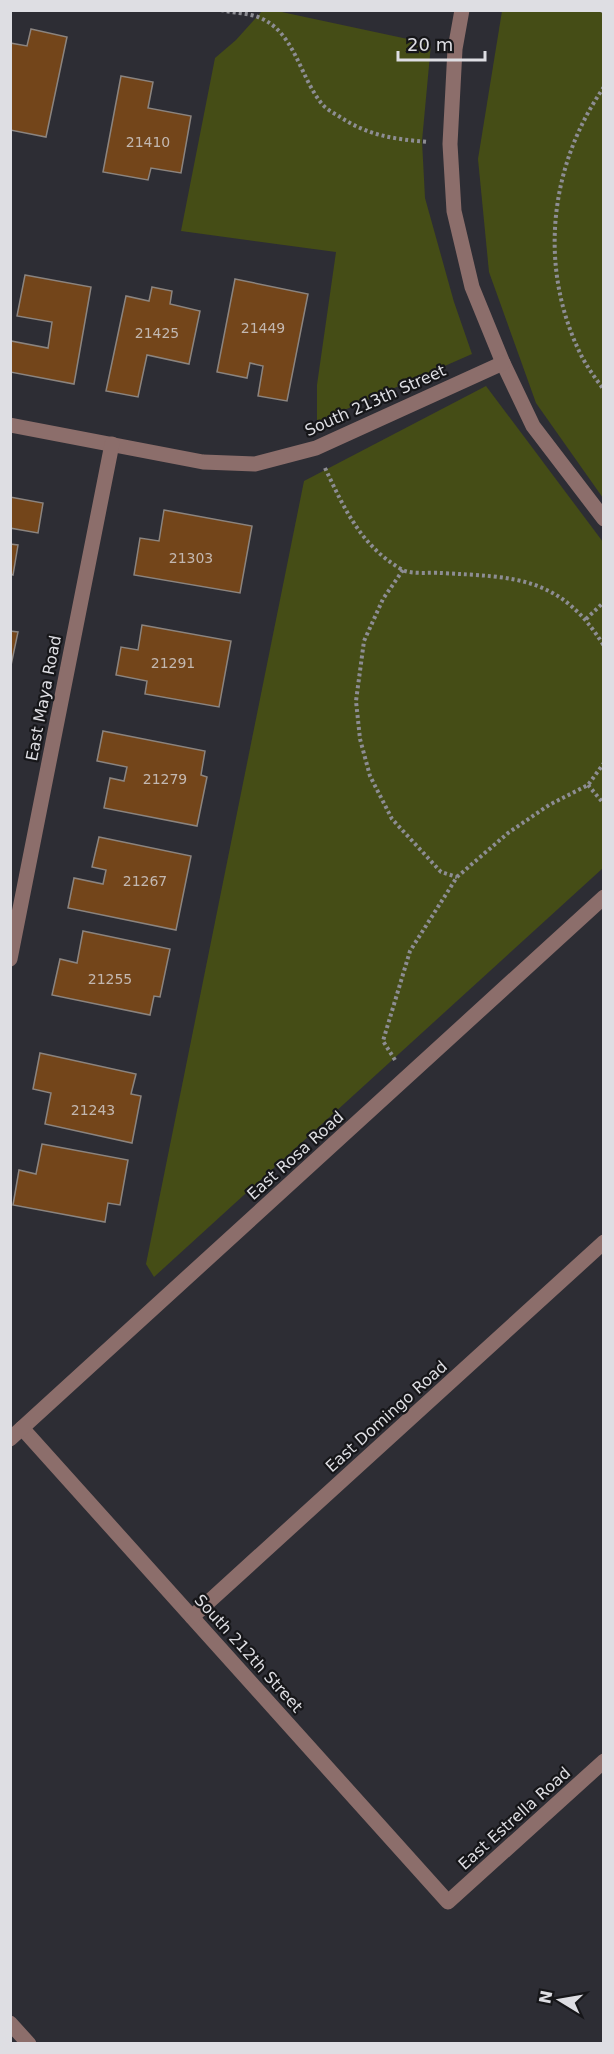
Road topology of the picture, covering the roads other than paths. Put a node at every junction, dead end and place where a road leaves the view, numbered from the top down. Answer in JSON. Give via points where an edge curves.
{"nodes":[{"id":1,"x":462,"y":10,"type":"edge"},
{"id":2,"x":503,"y":363,"type":"junction"},
{"id":3,"x":10,"y":424,"type":"edge"},
{"id":4,"x":112,"y":444,"type":"junction"},
{"id":5,"x":603,"y":519,"type":"edge"},
{"id":6,"x":603,"y":897,"type":"edge"},
{"id":7,"x":10,"y":959,"type":"edge"},
{"id":8,"x":603,"y":1242,"type":"edge"},
{"id":9,"x":22,"y":1428,"type":"junction"},
{"id":10,"x":10,"y":1439,"type":"edge"},
{"id":11,"x":192,"y":1617,"type":"junction"},
{"id":12,"x":603,"y":1761,"type":"edge"},
{"id":13,"x":448,"y":1902,"type":"joint"},
{"id":14,"x":10,"y":2023,"type":"edge"},
{"id":15,"x":29,"y":2043,"type":"edge"}],
"edges":[{"from":1,"to":2,"type":"street","via":[[455,48],[450,144],[454,211],[472,287]]},
{"from":2,"to":4,"type":"street","name":"South 213th Street","via":[[316,448],[255,464],[203,462]]},
{"from":2,"to":5,"type":"street","via":[[533,426]]},
{"from":3,"to":4,"type":"street","name":"South 213th Street"},
{"from":4,"to":7,"type":"street","name":"East Maya Road"},
{"from":6,"to":9,"type":"street","name":"East Rosa Road"},
{"from":8,"to":11,"type":"street","name":"East Domingo Road"},
{"from":9,"to":10,"type":"street","name":"East Rosa Road"},
{"from":9,"to":11,"type":"street","name":"South 212th Street"},
{"from":11,"to":13,"type":"street","name":"South 212th Street"},
{"from":12,"to":13,"type":"street","name":"East Estrella Road"},
{"from":14,"to":15,"type":"street"}]}
